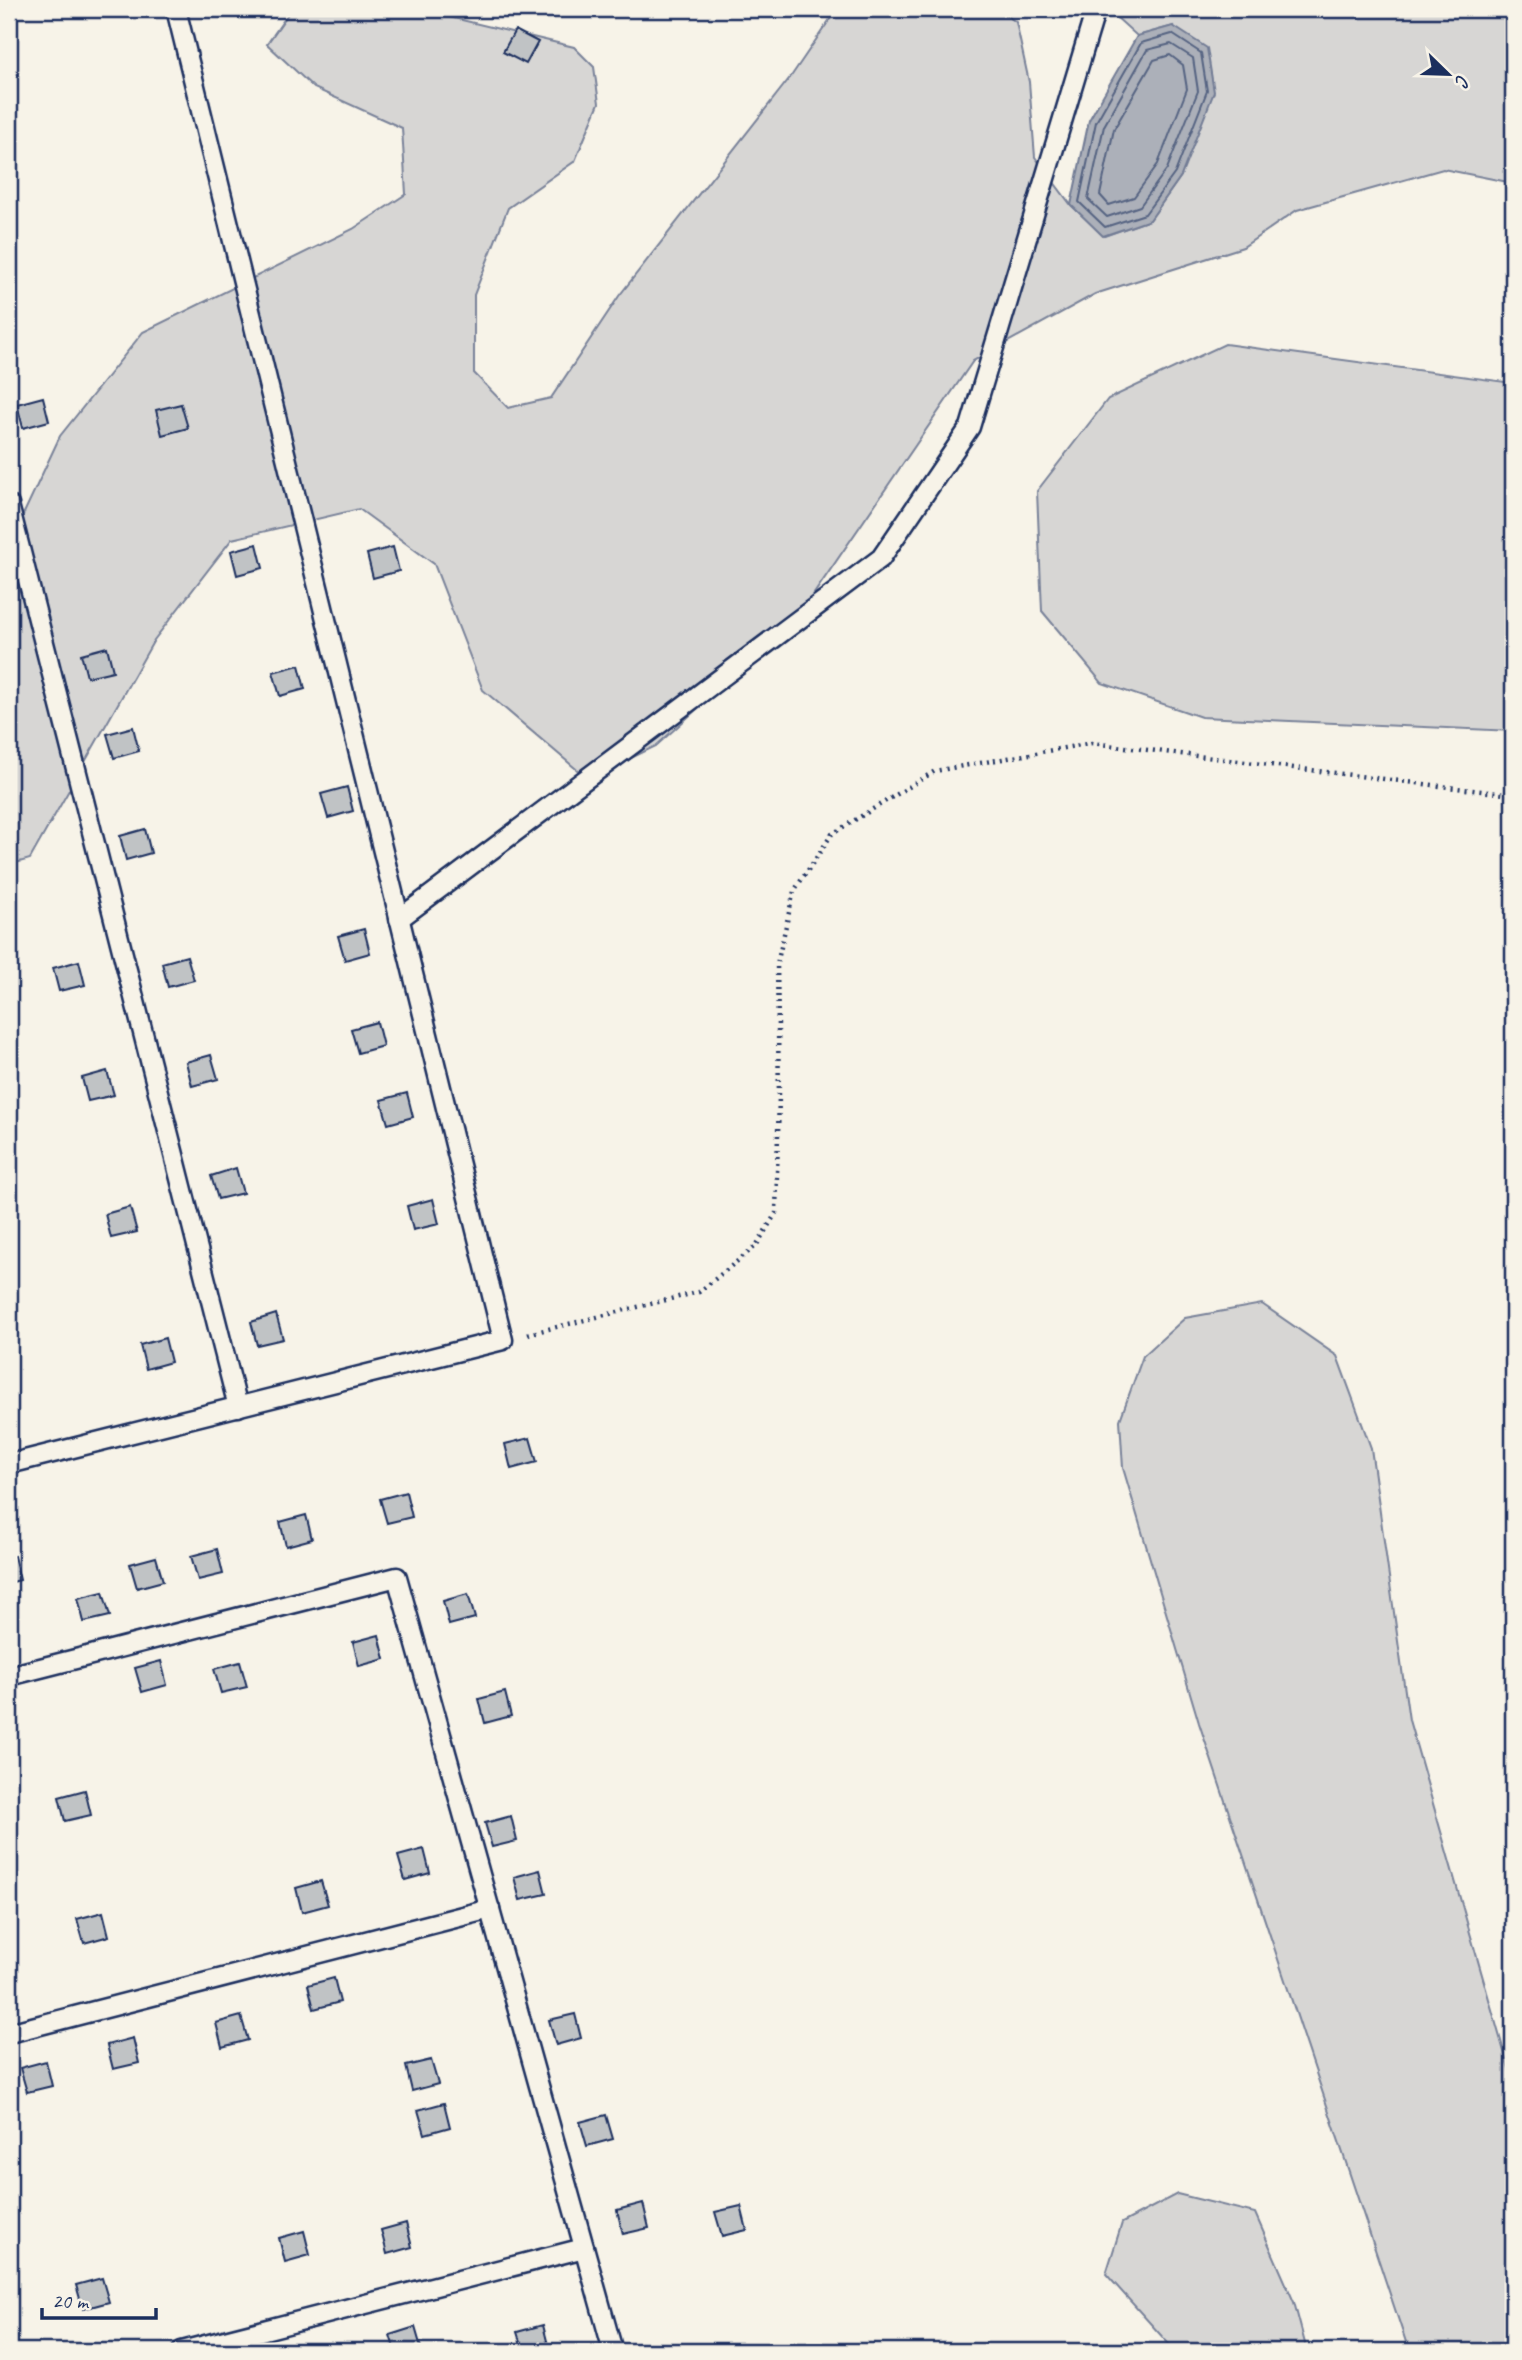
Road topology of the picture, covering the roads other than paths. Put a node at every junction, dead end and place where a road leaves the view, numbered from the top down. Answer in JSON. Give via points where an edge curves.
{"nodes":[{"id":1,"x":176,"y":9,"type":"edge"},
{"id":2,"x":1096,"y":9,"type":"edge"},
{"id":3,"x":9,"y":505,"type":"edge"},
{"id":4,"x":399,"y":919,"type":"junction"},
{"id":5,"x":238,"y":1407,"type":"junction"},
{"id":6,"x":9,"y":1464,"type":"edge"},
{"id":7,"x":9,"y":1676,"type":"edge"},
{"id":8,"x":490,"y":1909,"type":"junction"},
{"id":9,"x":9,"y":2032,"type":"edge"},
{"id":10,"x":584,"y":2248,"type":"junction"},
{"id":11,"x":182,"y":2351,"type":"edge"},
{"id":12,"x":613,"y":2351,"type":"edge"}],
"edges":[{"from":1,"to":4,"type":"lane"},
{"from":2,"to":4,"type":"lane","via":[[970,427],[881,558]]},
{"from":3,"to":5,"type":"lane"},
{"from":4,"to":5,"type":"lane","via":[[503,1340]]},
{"from":5,"to":6,"type":"lane"},
{"from":7,"to":8,"type":"lane","via":[[397,1577]]},
{"from":8,"to":9,"type":"lane"},
{"from":8,"to":10,"type":"lane"},
{"from":10,"to":11,"type":"lane"},
{"from":10,"to":12,"type":"lane"}]}
